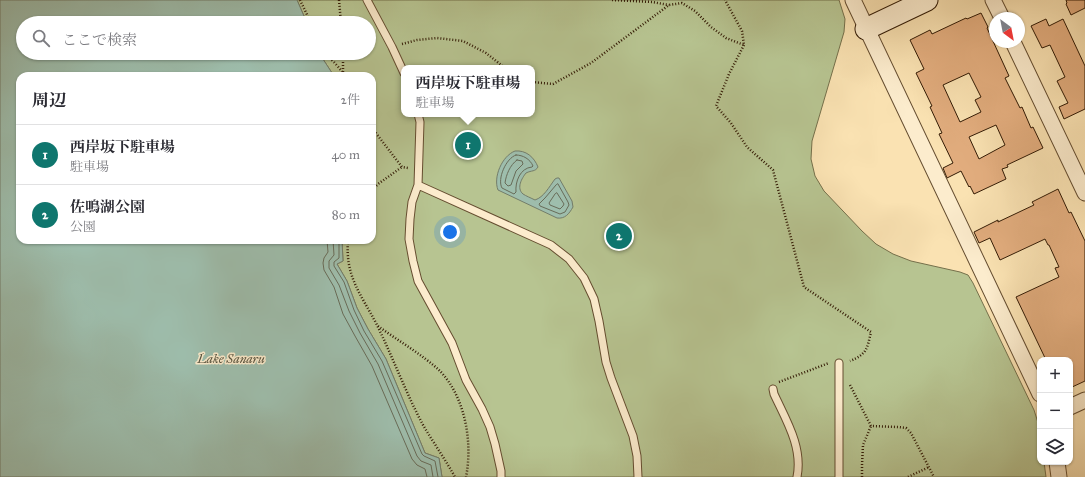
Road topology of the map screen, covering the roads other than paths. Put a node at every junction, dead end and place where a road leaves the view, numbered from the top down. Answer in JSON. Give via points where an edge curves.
{"nodes":[{"id":1,"x":367,"y":0,"type":"edge"},
{"id":2,"x":853,"y":0,"type":"edge"},
{"id":3,"x":927,"y":0,"type":"edge"},
{"id":4,"x":993,"y":0,"type":"edge"},
{"id":5,"x":999,"y":12,"type":"edge"},
{"id":6,"x":376,"y":16,"type":"edge"},
{"id":7,"x":376,"y":17,"type":"edge"},
{"id":8,"x":866,"y":29,"type":"junction"},
{"id":9,"x":1016,"y":48,"type":"edge"},
{"id":10,"x":401,"y":66,"type":"edge"},
{"id":11,"x":419,"y":117,"type":"edge"},
{"id":12,"x":418,"y":185,"type":"junction"},
{"id":13,"x":1085,"y":193,"type":"edge"},
{"id":14,"x":839,"y":364,"type":"road end"},
{"id":15,"x":773,"y":389,"type":"road end"},
{"id":16,"x":1040,"y":393,"type":"edge"},
{"id":17,"x":1085,"y":400,"type":"edge"},
{"id":18,"x":1073,"y":406,"type":"edge"},
{"id":19,"x":1057,"y":465,"type":"edge"},
{"id":20,"x":501,"y":477,"type":"edge"},
{"id":21,"x":638,"y":477,"type":"edge"},
{"id":22,"x":797,"y":477,"type":"edge"},
{"id":23,"x":839,"y":477,"type":"edge"},
{"id":24,"x":1059,"y":477,"type":"edge"}],
"edges":[{"from":1,"to":6,"type":"lane"},
{"from":2,"to":8,"type":"street"},
{"from":3,"to":8,"type":"street"},
{"from":4,"to":5,"type":"street"},
{"from":7,"to":10,"type":"lane"},
{"from":8,"to":16,"type":"street"},
{"from":9,"to":13,"type":"street"},
{"from":11,"to":12,"type":"lane"},
{"from":12,"to":20,"type":"lane","via":[[412,202],[409,239],[418,281],[452,343],[466,380],[490,427],[496,444]]},
{"from":12,"to":21,"type":"lane","via":[[551,245],[569,259],[584,278],[594,299],[600,321],[611,378],[633,436]]},
{"from":14,"to":23,"type":"lane"},
{"from":15,"to":22,"type":"lane","via":[[797,449]]},
{"from":17,"to":18,"type":"street"},
{"from":19,"to":24,"type":"street"}]}
